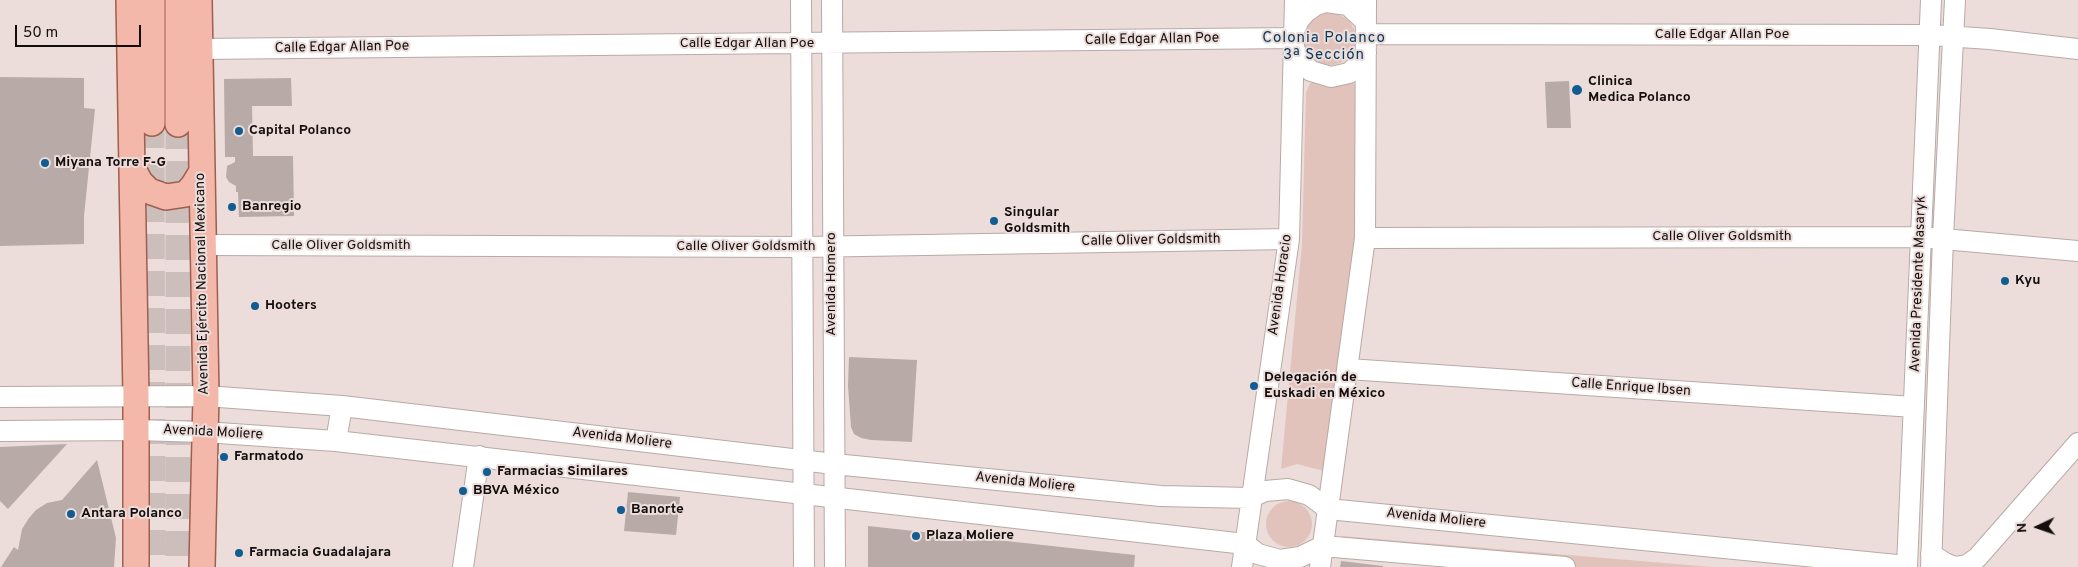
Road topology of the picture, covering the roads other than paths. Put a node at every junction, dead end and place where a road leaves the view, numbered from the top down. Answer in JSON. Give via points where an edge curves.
{"nodes":[{"id":1,"x":129,"y":0,"type":"edge"},
{"id":2,"x":152,"y":0,"type":"edge"},
{"id":3,"x":178,"y":0,"type":"edge"},
{"id":4,"x":199,"y":0,"type":"edge"},
{"id":5,"x":801,"y":0,"type":"edge"},
{"id":6,"x":832,"y":0,"type":"edge"},
{"id":7,"x":1295,"y":0,"type":"edge"},
{"id":8,"x":1366,"y":0,"type":"edge"},
{"id":9,"x":1931,"y":0,"type":"edge"},
{"id":10,"x":1954,"y":0,"type":"edge"},
{"id":11,"x":1930,"y":35,"type":"junction"},
{"id":12,"x":1366,"y":36,"type":"junction"},
{"id":13,"x":1953,"y":37,"type":"junction"},
{"id":14,"x":1294,"y":39,"type":"junction"},
{"id":15,"x":801,"y":43,"type":"junction"},
{"id":16,"x":832,"y":43,"type":"junction"},
{"id":17,"x":199,"y":49,"type":"junction"},
{"id":18,"x":2078,"y":49,"type":"edge"},
{"id":19,"x":152,"y":123,"type":"tunnel mouth"},
{"id":20,"x":178,"y":124,"type":"tunnel mouth"},
{"id":21,"x":133,"y":169,"type":"junction"},
{"id":22,"x":201,"y":173,"type":"junction"},
{"id":23,"x":1921,"y":237,"type":"junction"},
{"id":24,"x":1365,"y":238,"type":"junction"},
{"id":25,"x":1943,"y":238,"type":"junction"},
{"id":26,"x":1289,"y":239,"type":"junction"},
{"id":27,"x":204,"y":245,"type":"junction"},
{"id":28,"x":832,"y":246,"type":"junction"},
{"id":29,"x":802,"y":247,"type":"junction"},
{"id":30,"x":2078,"y":251,"type":"edge"},
{"id":31,"x":1348,"y":369,"type":"junction"},
{"id":32,"x":206,"y":396,"type":"junction"},
{"id":33,"x":0,"y":397,"type":"edge"},
{"id":34,"x":136,"y":398,"type":"junction"},
{"id":35,"x":342,"y":406,"type":"junction"},
{"id":36,"x":1914,"y":407,"type":"junction"},
{"id":37,"x":0,"y":430,"type":"edge"},
{"id":38,"x":136,"y":430,"type":"junction"},
{"id":39,"x":204,"y":432,"type":"junction"},
{"id":40,"x":336,"y":441,"type":"junction"},
{"id":41,"x":2076,"y":448,"type":"edge"},
{"id":42,"x":479,"y":456,"type":"junction"},
{"id":43,"x":804,"y":460,"type":"junction"},
{"id":44,"x":834,"y":464,"type":"junction"},
{"id":45,"x":804,"y":493,"type":"junction"},
{"id":46,"x":834,"y":497,"type":"junction"},
{"id":47,"x":1250,"y":498,"type":"junction"},
{"id":48,"x":1328,"y":509,"type":"junction"},
{"id":49,"x":1244,"y":544,"type":"junction"},
{"id":50,"x":1323,"y":546,"type":"junction"},
{"id":51,"x":1931,"y":560,"type":"edge"},
{"id":52,"x":1907,"y":566,"type":"edge"},
{"id":53,"x":136,"y":567,"type":"edge"},
{"id":54,"x":202,"y":567,"type":"edge"},
{"id":55,"x":463,"y":567,"type":"edge"},
{"id":56,"x":804,"y":567,"type":"edge"},
{"id":57,"x":835,"y":567,"type":"edge"},
{"id":58,"x":1242,"y":567,"type":"edge"},
{"id":59,"x":1320,"y":567,"type":"edge"},
{"id":60,"x":1565,"y":567,"type":"edge"}],
"edges":[{"from":1,"to":21,"type":"main road"},
{"from":2,"to":19,"type":"main road"},
{"from":3,"to":20,"type":"main road"},
{"from":4,"to":17,"type":"main road","name":"Avenida Ejército Nacional Mexicano"},
{"from":5,"to":15,"type":"street"},
{"from":6,"to":16,"type":"street","name":"Avenida Homero"},
{"from":7,"to":14,"type":"street","name":"Avenida Horacio"},
{"from":8,"to":12,"type":"street"},
{"from":9,"to":11,"type":"street","name":"Avenida Presidente Masaryk"},
{"from":10,"to":13,"type":"street","name":"Avenida Presidente Masaryk"},
{"from":11,"to":12,"type":"street","name":"Calle Edgar Allan Poe"},
{"from":11,"to":13,"type":"street","name":"Calle Edgar Allan Poe"},
{"from":11,"to":23,"type":"street","name":"Avenida Presidente Masaryk"},
{"from":12,"to":14,"type":"street","via":[[1348,5],[1326,2],[1316,5],[1299,20]]},
{"from":12,"to":14,"type":"street","via":[[1358,65],[1331,78],[1311,71],[1300,61]]},
{"from":12,"to":24,"type":"street"},
{"from":13,"to":18,"type":"street","name":"Calle Edgar Allan Poe"},
{"from":13,"to":25,"type":"street","name":"Avenida Presidente Masaryk"},
{"from":14,"to":16,"type":"street","name":"Calle Edgar Allan Poe"},
{"from":14,"to":26,"type":"street","name":"Avenida Horacio"},
{"from":15,"to":16,"type":"street","name":"Calle Edgar Allan Poe"},
{"from":15,"to":17,"type":"street","name":"Calle Edgar Allan Poe"},
{"from":15,"to":29,"type":"street"},
{"from":16,"to":28,"type":"street","name":"Avenida Homero"},
{"from":17,"to":22,"type":"main road","name":"Avenida Ejército Nacional Mexicano"},
{"from":21,"to":22,"type":"main road","via":[[149,192],[166,197],[186,194]]},
{"from":21,"to":34,"type":"main road"},
{"from":22,"to":27,"type":"main road","name":"Avenida Ejército Nacional Mexicano"},
{"from":23,"to":24,"type":"street","name":"Calle Oliver Goldsmith"},
{"from":23,"to":25,"type":"street","name":"Calle Oliver Goldsmith"},
{"from":23,"to":36,"type":"street","name":"Avenida Presidente Masaryk"},
{"from":24,"to":31,"type":"street"},
{"from":25,"to":30,"type":"street","name":"Calle Oliver Goldsmith"},
{"from":25,"to":51,"type":"street","name":"Avenida Presidente Masaryk"},
{"from":26,"to":28,"type":"street","name":"Calle Oliver Goldsmith"},
{"from":26,"to":47,"type":"street","name":"Avenida Horacio"},
{"from":27,"to":29,"type":"street","name":"Calle Oliver Goldsmith"},
{"from":27,"to":32,"type":"main road","name":"Avenida Ejército Nacional Mexicano"},
{"from":28,"to":29,"type":"street","name":"Calle Oliver Goldsmith"},
{"from":28,"to":44,"type":"street","name":"Avenida Homero"},
{"from":29,"to":43,"type":"street"},
{"from":31,"to":36,"type":"street","name":"Calle Enrique Ibsen"},
{"from":31,"to":48,"type":"street"},
{"from":32,"to":34,"type":"street","name":"Avenida Moliere"},
{"from":32,"to":35,"type":"street","name":"Avenida Moliere"},
{"from":32,"to":39,"type":"main road","name":"Avenida Ejército Nacional Mexicano"},
{"from":33,"to":34,"type":"street","name":"Avenida Moliere"},
{"from":34,"to":38,"type":"main road"},
{"from":35,"to":40,"type":"street"},
{"from":35,"to":43,"type":"street","name":"Avenida Moliere"},
{"from":36,"to":52,"type":"street","name":"Avenida Presidente Masaryk"},
{"from":37,"to":38,"type":"street","name":"Avenida Moliere"},
{"from":38,"to":39,"type":"street","name":"Avenida Moliere"},
{"from":38,"to":53,"type":"main road"},
{"from":39,"to":40,"type":"street","name":"Avenida Moliere"},
{"from":39,"to":54,"type":"main road","name":"Avenida Ejército Nacional Mexicano"},
{"from":40,"to":42,"type":"street","name":"Avenida Moliere"},
{"from":41,"to":51,"type":"street","via":[[1978,558],[1968,565],[1955,567]]},
{"from":42,"to":45,"type":"street","name":"Avenida Moliere"},
{"from":42,"to":55,"type":"street"},
{"from":43,"to":44,"type":"street","name":"Avenida Moliere"},
{"from":43,"to":45,"type":"street"},
{"from":44,"to":46,"type":"street","name":"Avenida Homero"},
{"from":44,"to":47,"type":"street","name":"Avenida Moliere","via":[[1161,496]]},
{"from":45,"to":46,"type":"street","name":"Avenida Moliere"},
{"from":45,"to":56,"type":"street"},
{"from":46,"to":49,"type":"street","name":"Avenida Moliere"},
{"from":46,"to":57,"type":"street","name":"Avenida Homero"},
{"from":47,"to":48,"type":"street","name":"Avenida Moliere","via":[[1265,491],[1288,489],[1309,495]]},
{"from":47,"to":49,"type":"street","name":"Avenida Horacio"},
{"from":48,"to":50,"type":"street"},
{"from":48,"to":52,"type":"street","name":"Avenida Moliere"},
{"from":49,"to":50,"type":"street","name":"Avenida Moliere","via":[[1258,554],[1280,560],[1300,557]]},
{"from":49,"to":58,"type":"street","name":"Avenida Horacio"},
{"from":50,"to":59,"type":"street"},
{"from":50,"to":60,"type":"street"}]}
